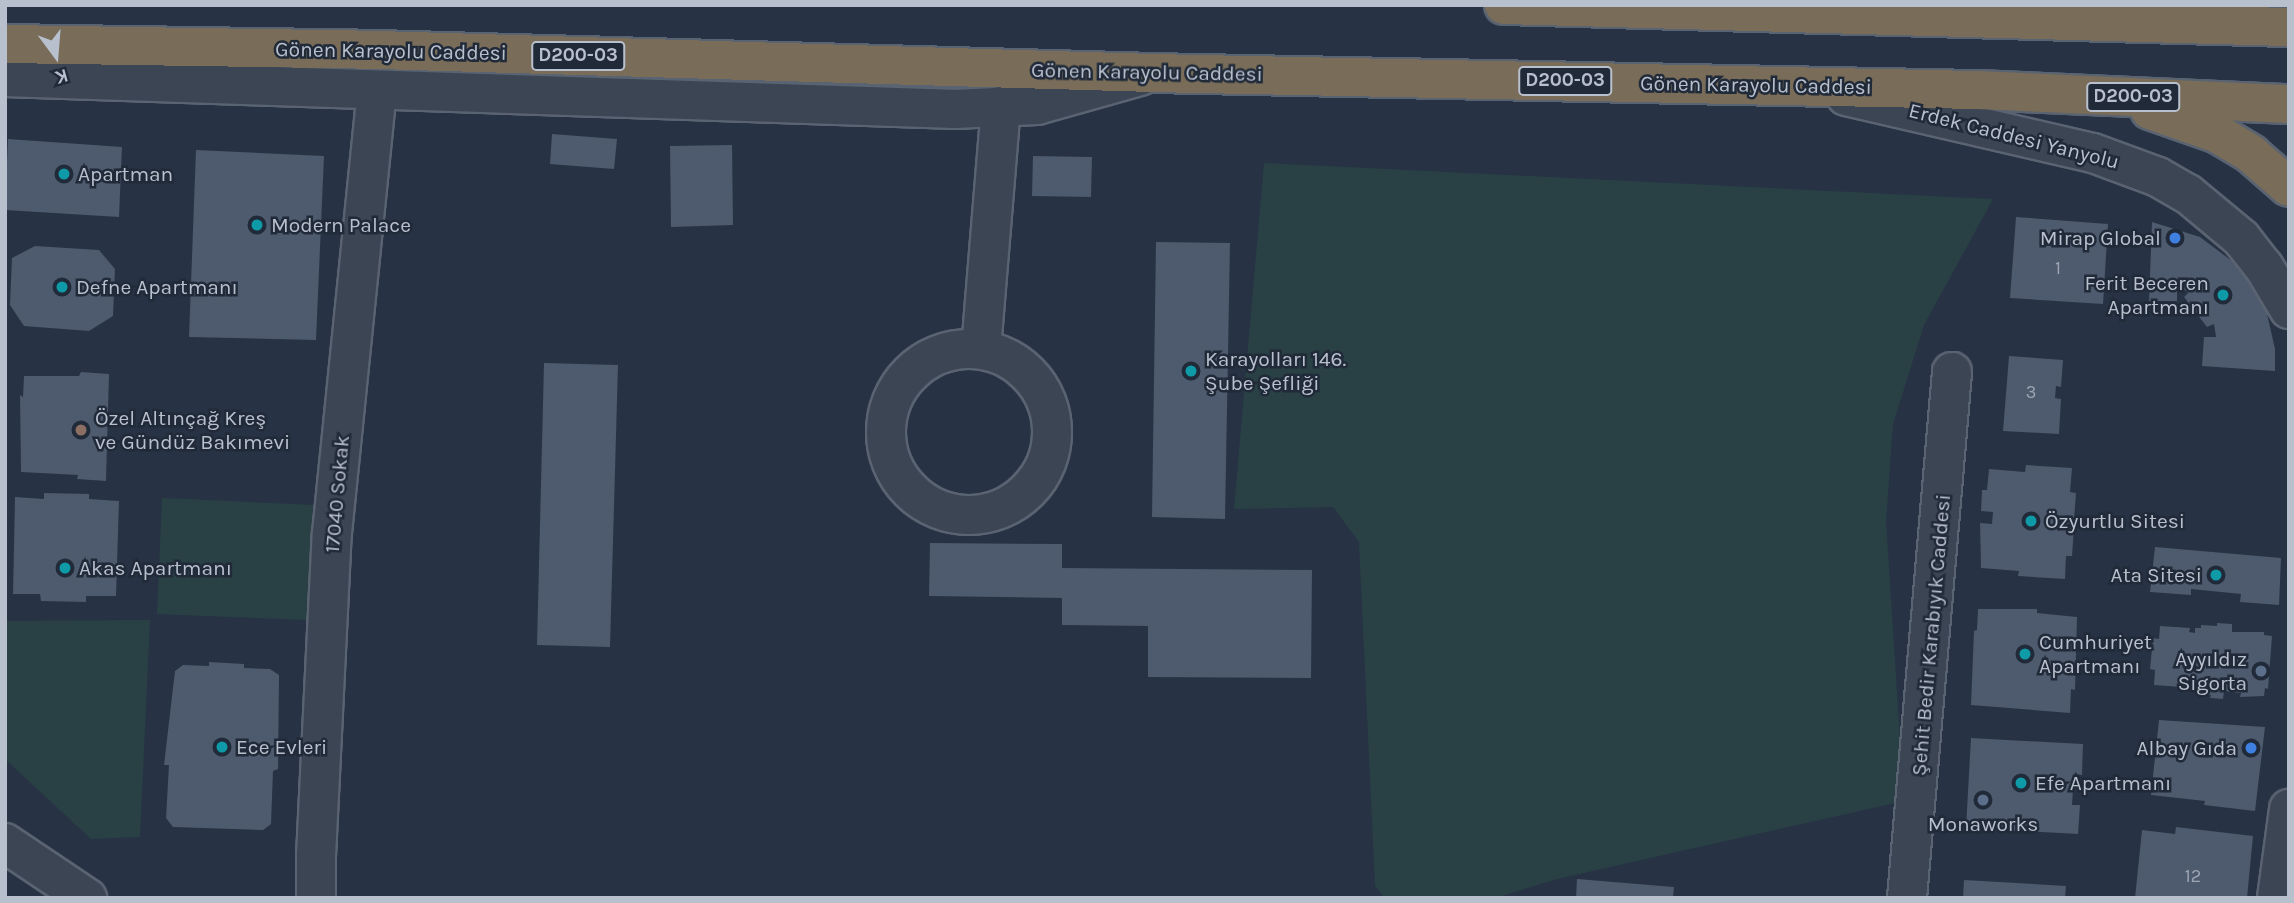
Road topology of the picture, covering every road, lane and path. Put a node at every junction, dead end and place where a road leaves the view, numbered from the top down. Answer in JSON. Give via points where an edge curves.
{"nodes":[{"id":1,"x":1504,"y":5,"type":"edge"},
{"id":2,"x":1906,"y":12,"type":"edge"},
{"id":3,"x":2289,"y":27,"type":"edge"},
{"id":4,"x":5,"y":44,"type":"edge"},
{"id":5,"x":1151,"y":73,"type":"junction"},
{"id":6,"x":5,"y":77,"type":"edge"},
{"id":7,"x":1807,"y":86,"type":"junction"},
{"id":8,"x":2289,"y":88,"type":"edge"},
{"id":9,"x":1978,"y":90,"type":"junction"},
{"id":10,"x":377,"y":92,"type":"junction"},
{"id":11,"x":2076,"y":95,"type":"junction"},
{"id":12,"x":2289,"y":104,"type":"edge"},
{"id":13,"x":1001,"y":106,"type":"junction"},
{"id":14,"x":2289,"y":187,"type":"edge"},
{"id":15,"x":2289,"y":309,"type":"edge"},
{"id":16,"x":981,"y":349,"type":"junction"},
{"id":17,"x":1952,"y":372,"type":"dead end"},
{"id":18,"x":2289,"y":809,"type":"edge"},
{"id":19,"x":5,"y":843,"type":"edge"},
{"id":20,"x":87,"y":898,"type":"edge"},
{"id":21,"x":317,"y":898,"type":"edge"},
{"id":22,"x":1907,"y":898,"type":"edge"},
{"id":23,"x":2277,"y":898,"type":"edge"}],
"edges":[{"from":1,"to":2,"type":"highway"},
{"from":2,"to":3,"type":"highway"},
{"from":4,"to":5,"type":"highway","name":"Gönen Karayolu Caddesi","number":"D200-03"},
{"from":5,"to":7,"type":"highway","name":"Gönen Karayolu Caddesi","number":"D200-03"},
{"from":5,"to":13,"type":"street","via":[[1037,105]]},
{"from":6,"to":10,"type":"street"},
{"from":7,"to":9,"type":"highway","name":"Gönen Karayolu Caddesi","number":"D200-03"},
{"from":7,"to":15,"type":"street","name":"Erdek Caddesi Yanyolu","via":[[2093,153],[2158,177],[2188,194],[2241,238]]},
{"from":8,"to":9,"type":"street","via":[[2053,86]]},
{"from":9,"to":11,"type":"highway","name":"Gönen Karayolu Caddesi","number":"D200-03"},
{"from":10,"to":13,"type":"street"},
{"from":10,"to":21,"type":"street","name":"17040 Sokak","via":[[332,533]]},
{"from":11,"to":12,"type":"highway","name":"Gönen Karayolu Caddesi","number":"D200-03"},
{"from":11,"to":14,"type":"highway","via":[[2150,110],[2218,134],[2251,154]]},
{"from":13,"to":16,"type":"street"},
{"from":16,"to":16,"type":"street","via":[[1008,358],[1031,375],[1046,399],[1053,426],[1038,480],[1018,500],[992,513],[964,516],[938,510],[915,496],[897,476],[887,451],[886,424],[892,398],[907,376],[928,359],[953,350]]},
{"from":17,"to":22,"type":"street","name":"Şehit Bedir Karabıyık Caddesi"},
{"from":18,"to":23,"type":"street"},
{"from":19,"to":20,"type":"street"}]}
